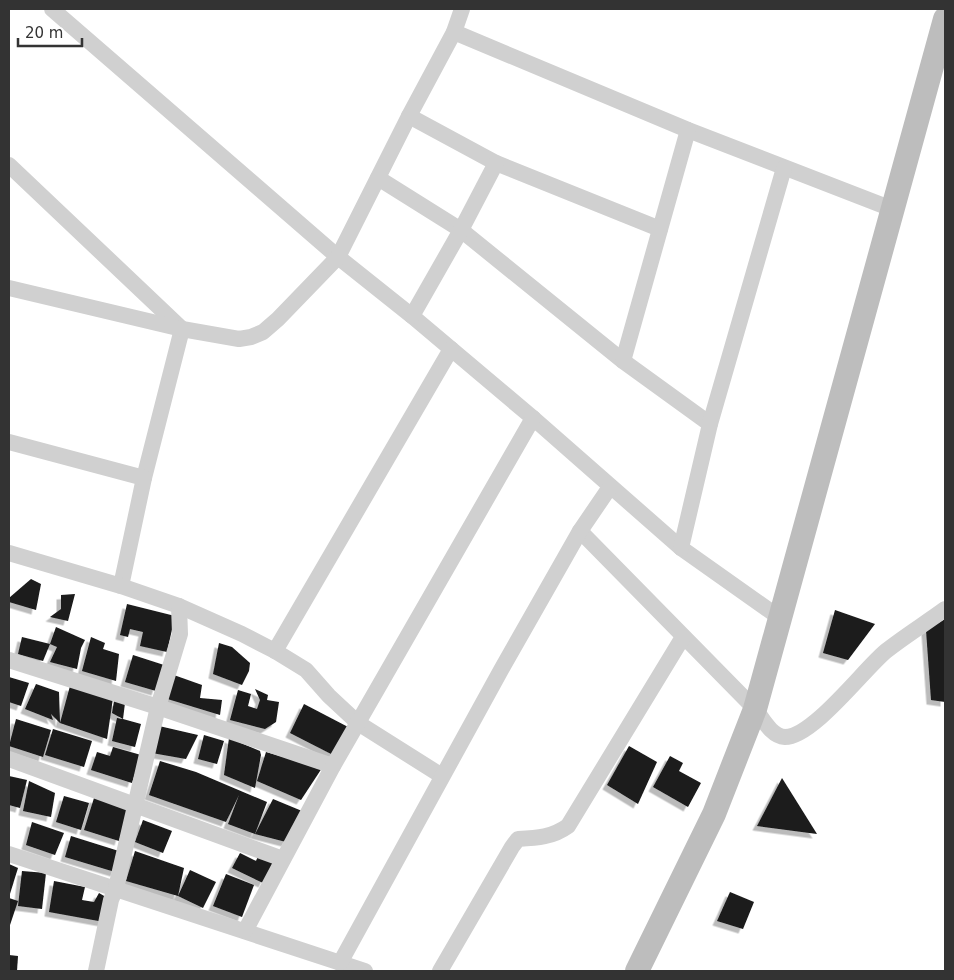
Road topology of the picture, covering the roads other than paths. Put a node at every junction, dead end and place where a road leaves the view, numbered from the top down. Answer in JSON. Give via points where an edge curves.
{"nodes":[{"id":1,"x":52,"y":9,"type":"edge"},
{"id":2,"x":462,"y":9,"type":"edge"},
{"id":3,"x":945,"y":20,"type":"edge"},
{"id":4,"x":454,"y":32,"type":"junction"},
{"id":5,"x":409,"y":116,"type":"junction"},
{"id":6,"x":688,"y":130,"type":"junction"},
{"id":7,"x":496,"y":163,"type":"junction"},
{"id":8,"x":9,"y":165,"type":"edge"},
{"id":9,"x":784,"y":168,"type":"junction"},
{"id":10,"x":378,"y":178,"type":"junction"},
{"id":11,"x":892,"y":209,"type":"junction"},
{"id":12,"x":660,"y":229,"type":"junction"},
{"id":13,"x":461,"y":230,"type":"junction"},
{"id":14,"x":338,"y":257,"type":"junction"},
{"id":15,"x":9,"y":288,"type":"edge"},
{"id":16,"x":412,"y":316,"type":"junction"},
{"id":17,"x":182,"y":329,"type":"junction"},
{"id":18,"x":451,"y":349,"type":"junction"},
{"id":19,"x":623,"y":361,"type":"junction"},
{"id":20,"x":532,"y":418,"type":"junction"},
{"id":21,"x":710,"y":424,"type":"junction"},
{"id":22,"x":9,"y":442,"type":"edge"},
{"id":23,"x":144,"y":478,"type":"junction"},
{"id":24,"x":610,"y":487,"type":"junction"},
{"id":25,"x":580,"y":532,"type":"junction"},
{"id":26,"x":681,"y":548,"type":"junction"},
{"id":27,"x":9,"y":553,"type":"edge"},
{"id":28,"x":121,"y":586,"type":"junction"},
{"id":29,"x":179,"y":606,"type":"junction"},
{"id":30,"x":945,"y":609,"type":"edge"},
{"id":31,"x":780,"y":618,"type":"junction"},
{"id":32,"x":683,"y":637,"type":"junction"},
{"id":33,"x":275,"y":651,"type":"junction"},
{"id":34,"x":9,"y":660,"type":"edge"},
{"id":35,"x":158,"y":707,"type":"junction"},
{"id":36,"x":755,"y":710,"type":"junction"},
{"id":37,"x":358,"y":723,"type":"junction"},
{"id":38,"x":9,"y":759,"type":"edge"},
{"id":39,"x":333,"y":766,"type":"junction"},
{"id":40,"x":442,"y":776,"type":"junction"},
{"id":41,"x":135,"y":804,"type":"junction"},
{"id":42,"x":9,"y":854,"type":"edge"},
{"id":43,"x":283,"y":859,"type":"junction"},
{"id":44,"x":116,"y":888,"type":"junction"},
{"id":45,"x":245,"y":931,"type":"junction"},
{"id":46,"x":340,"y":962,"type":"junction"},
{"id":47,"x":96,"y":971,"type":"edge"},
{"id":48,"x":366,"y":971,"type":"edge"},
{"id":49,"x":440,"y":971,"type":"edge"},
{"id":50,"x":637,"y":971,"type":"edge"}],
"edges":[{"from":1,"to":14,"type":"street"},
{"from":2,"to":4,"type":"street"},
{"from":3,"to":11,"type":"street"},
{"from":4,"to":5,"type":"street"},
{"from":4,"to":6,"type":"street"},
{"from":5,"to":7,"type":"street"},
{"from":5,"to":10,"type":"street"},
{"from":6,"to":9,"type":"street"},
{"from":6,"to":12,"type":"street"},
{"from":7,"to":12,"type":"street"},
{"from":7,"to":13,"type":"street"},
{"from":8,"to":17,"type":"street"},
{"from":9,"to":11,"type":"street"},
{"from":9,"to":21,"type":"street"},
{"from":10,"to":13,"type":"street"},
{"from":10,"to":14,"type":"street"},
{"from":11,"to":31,"type":"street"},
{"from":12,"to":19,"type":"street"},
{"from":13,"to":16,"type":"street"},
{"from":13,"to":19,"type":"street"},
{"from":14,"to":16,"type":"street"},
{"from":14,"to":17,"type":"street","via":[[263,332],[239,339]]},
{"from":15,"to":17,"type":"street"},
{"from":16,"to":18,"type":"street"},
{"from":17,"to":23,"type":"street"},
{"from":18,"to":20,"type":"street"},
{"from":18,"to":33,"type":"street"},
{"from":19,"to":21,"type":"street"},
{"from":20,"to":24,"type":"street"},
{"from":20,"to":37,"type":"street"},
{"from":21,"to":26,"type":"street"},
{"from":22,"to":23,"type":"street"},
{"from":23,"to":28,"type":"street"},
{"from":24,"to":25,"type":"street"},
{"from":24,"to":26,"type":"street"},
{"from":25,"to":32,"type":"street"},
{"from":25,"to":40,"type":"street"},
{"from":26,"to":31,"type":"street"},
{"from":27,"to":28,"type":"street"},
{"from":28,"to":29,"type":"street"},
{"from":29,"to":33,"type":"street"},
{"from":29,"to":35,"type":"street","via":[[180,634]]},
{"from":30,"to":36,"type":"street","via":[[885,652],[816,720],[793,736],[783,737],[772,731]]},
{"from":31,"to":36,"type":"street"},
{"from":32,"to":36,"type":"street"},
{"from":32,"to":49,"type":"street","via":[[568,826],[548,836],[518,839]]},
{"from":33,"to":37,"type":"street","via":[[306,670]]},
{"from":34,"to":35,"type":"street"},
{"from":35,"to":39,"type":"street"},
{"from":35,"to":41,"type":"street"},
{"from":36,"to":50,"type":"street","via":[[714,814]]},
{"from":37,"to":39,"type":"street"},
{"from":37,"to":40,"type":"street"},
{"from":38,"to":41,"type":"street"},
{"from":39,"to":43,"type":"street"},
{"from":40,"to":46,"type":"street"},
{"from":41,"to":43,"type":"street"},
{"from":41,"to":44,"type":"street"},
{"from":42,"to":44,"type":"street"},
{"from":43,"to":45,"type":"street"},
{"from":44,"to":45,"type":"street"},
{"from":44,"to":47,"type":"street"},
{"from":45,"to":46,"type":"street"},
{"from":46,"to":48,"type":"street"}]}
